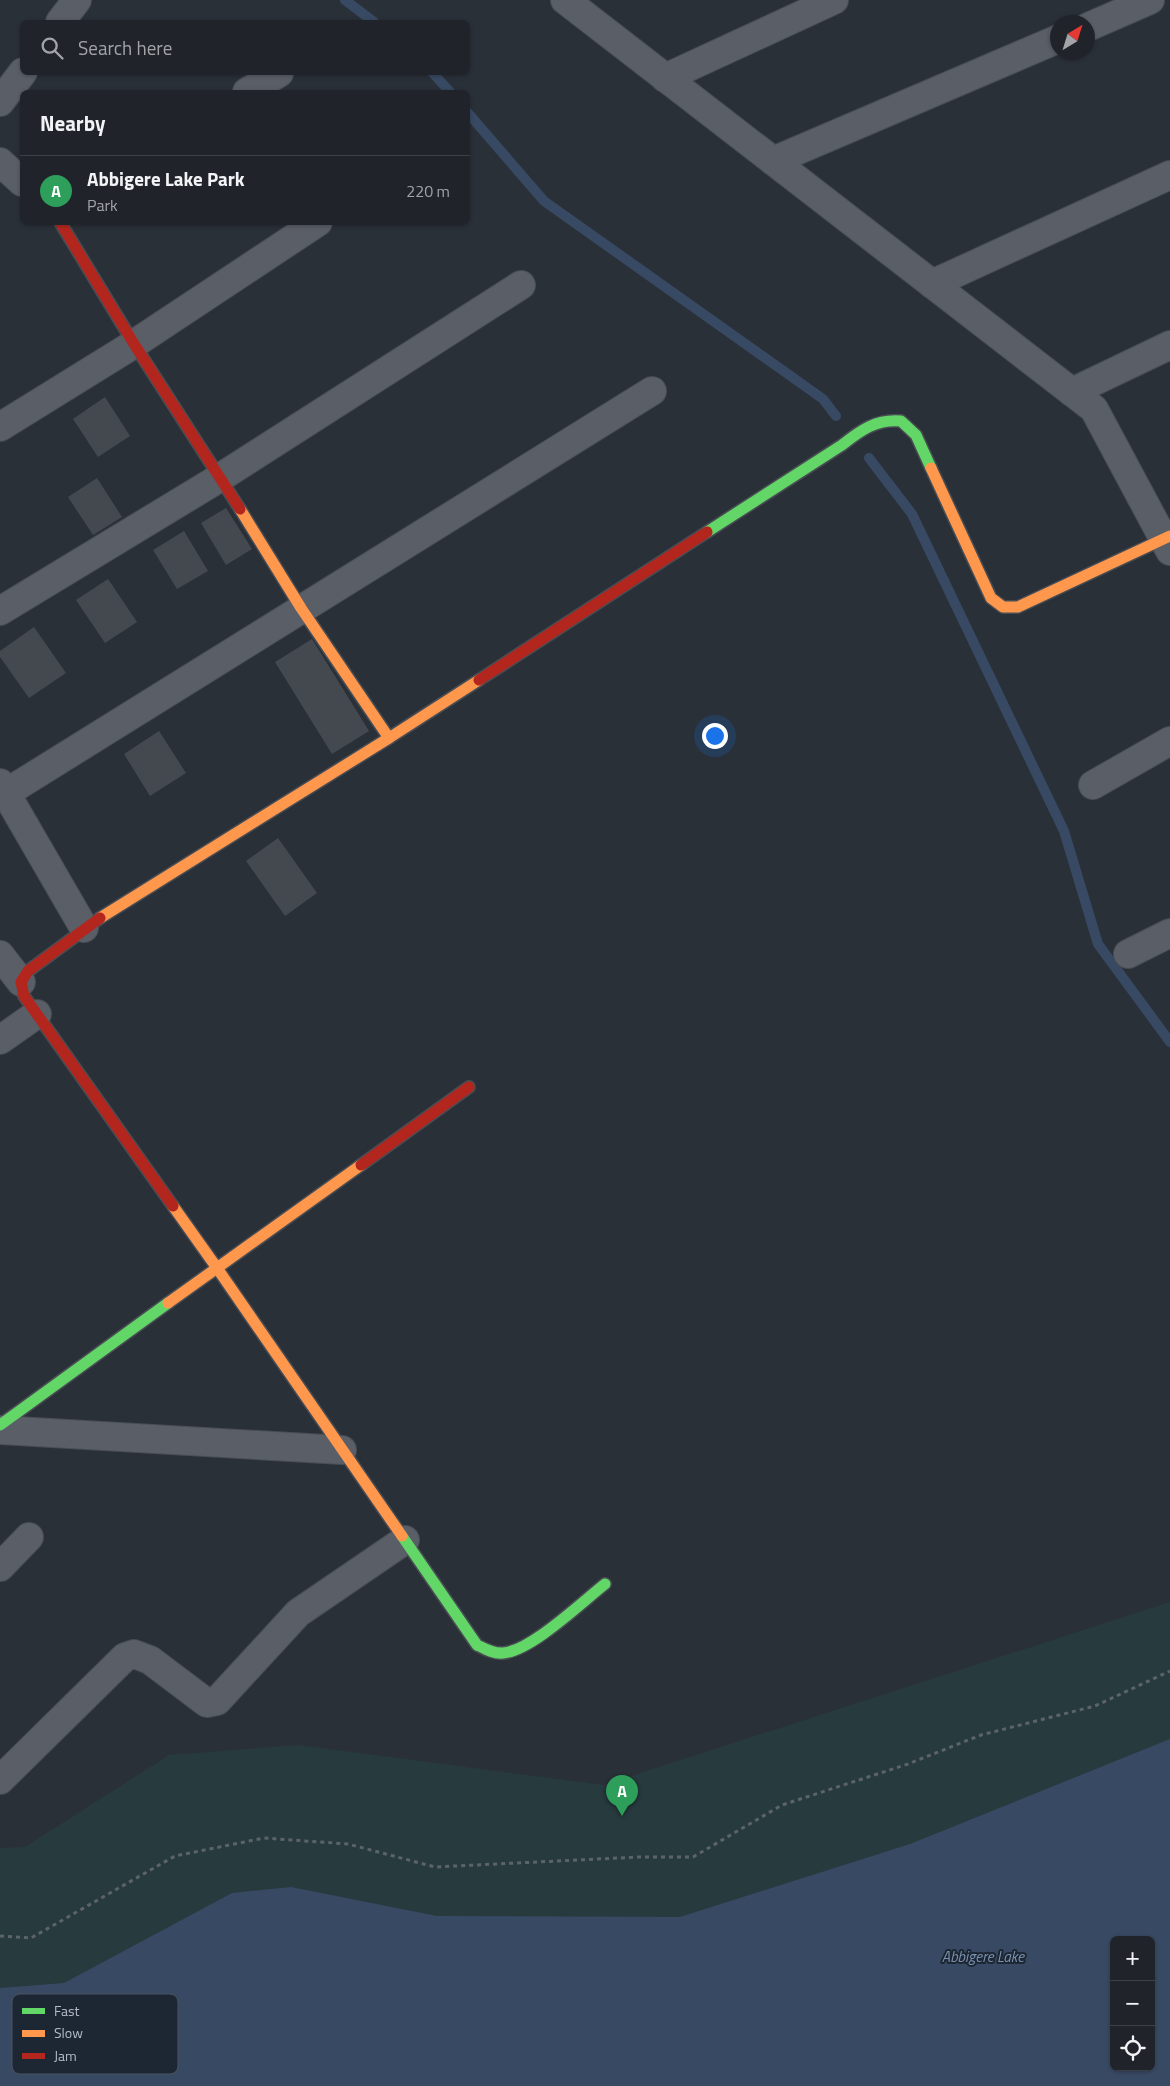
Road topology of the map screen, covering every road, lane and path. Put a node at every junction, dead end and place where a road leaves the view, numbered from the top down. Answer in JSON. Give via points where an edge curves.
{"nodes":[{"id":1,"x":78,"y":0,"type":"edge"},
{"id":2,"x":565,"y":0,"type":"edge"},
{"id":3,"x":834,"y":0,"type":"edge"},
{"id":4,"x":1150,"y":0,"type":"edge"},
{"id":5,"x":62,"y":20,"type":"edge"},
{"id":6,"x":1095,"y":24,"type":"edge"},
{"id":7,"x":1050,"y":43,"type":"edge"},
{"id":8,"x":20,"y":75,"type":"edge"},
{"id":9,"x":276,"y":75,"type":"edge"},
{"id":10,"x":665,"y":78,"type":"junction"},
{"id":11,"x":249,"y":90,"type":"edge"},
{"id":12,"x":0,"y":102,"type":"edge"},
{"id":13,"x":773,"y":161,"type":"junction"},
{"id":14,"x":0,"y":162,"type":"edge"},
{"id":15,"x":1170,"y":175,"type":"edge"},
{"id":16,"x":20,"y":180,"type":"edge"},
{"id":17,"x":62,"y":225,"type":"edge"},
{"id":18,"x":313,"y":225,"type":"edge"},
{"id":19,"x":932,"y":284,"type":"junction"},
{"id":20,"x":521,"y":285,"type":"dead end"},
{"id":21,"x":134,"y":344,"type":"junction"},
{"id":22,"x":1170,"y":345,"type":"edge"},
{"id":23,"x":652,"y":391,"type":"dead end"},
{"id":24,"x":1072,"y":392,"type":"junction"},
{"id":25,"x":0,"y":427,"type":"edge"},
{"id":26,"x":221,"y":477,"type":"junction"},
{"id":27,"x":1168,"y":542,"type":"edge"},
{"id":28,"x":301,"y":608,"type":"junction"},
{"id":29,"x":0,"y":611,"type":"edge"},
{"id":30,"x":389,"y":738,"type":"junction"},
{"id":31,"x":1170,"y":741,"type":"edge"},
{"id":32,"x":1092,"y":785,"type":"dead end"},
{"id":33,"x":3,"y":788,"type":"edge"},
{"id":34,"x":84,"y":928,"type":"junction"},
{"id":35,"x":1170,"y":933,"type":"edge"},
{"id":36,"x":1128,"y":954,"type":"dead end"},
{"id":37,"x":0,"y":955,"type":"edge"},
{"id":38,"x":21,"y":982,"type":"junction"},
{"id":39,"x":37,"y":1014,"type":"junction"},
{"id":40,"x":0,"y":1040,"type":"edge"},
{"id":41,"x":469,"y":1087,"type":"dead end"},
{"id":42,"x":216,"y":1268,"type":"junction"},
{"id":43,"x":0,"y":1425,"type":"edge"},
{"id":44,"x":0,"y":1430,"type":"edge"},
{"id":45,"x":342,"y":1450,"type":"junction"},
{"id":46,"x":29,"y":1537,"type":"dead end"},
{"id":47,"x":405,"y":1540,"type":"junction"},
{"id":48,"x":0,"y":1567,"type":"edge"},
{"id":49,"x":605,"y":1584,"type":"dead end"},
{"id":50,"x":1170,"y":1671,"type":"edge"},
{"id":51,"x":0,"y":1780,"type":"edge"},
{"id":52,"x":0,"y":1936,"type":"edge"}],
"edges":[{"from":1,"to":5,"type":"street"},
{"from":2,"to":10,"type":"street"},
{"from":3,"to":10,"type":"street"},
{"from":4,"to":6,"type":"street"},
{"from":7,"to":13,"type":"street"},
{"from":8,"to":12,"type":"street"},
{"from":9,"to":11,"type":"street"},
{"from":10,"to":13,"type":"street"},
{"from":13,"to":19,"type":"street"},
{"from":14,"to":16,"type":"street"},
{"from":15,"to":19,"type":"street"},
{"from":17,"to":21,"type":"street"},
{"from":18,"to":21,"type":"street"},
{"from":19,"to":24,"type":"street"},
{"from":20,"to":26,"type":"street"},
{"from":21,"to":25,"type":"street"},
{"from":21,"to":26,"type":"street"},
{"from":22,"to":24,"type":"street"},
{"from":23,"to":28,"type":"street"},
{"from":24,"to":27,"type":"street","via":[[1094,409]]},
{"from":26,"to":28,"type":"street"},
{"from":26,"to":29,"type":"street"},
{"from":27,"to":30,"type":"street","via":[[1018,607],[1003,608],[991,598],[916,434],[901,420],[881,420],[867,426]]},
{"from":28,"to":30,"type":"street"},
{"from":28,"to":33,"type":"street"},
{"from":30,"to":34,"type":"street"},
{"from":31,"to":32,"type":"street"},
{"from":33,"to":34,"type":"street"},
{"from":34,"to":38,"type":"street","via":[[28,971]]},
{"from":35,"to":36,"type":"street"},
{"from":37,"to":38,"type":"street"},
{"from":38,"to":39,"type":"street","via":[[24,996]]},
{"from":39,"to":40,"type":"street"},
{"from":39,"to":42,"type":"street"},
{"from":41,"to":42,"type":"street"},
{"from":42,"to":43,"type":"street"},
{"from":42,"to":45,"type":"street"},
{"from":44,"to":45,"type":"street"},
{"from":45,"to":47,"type":"street"},
{"from":46,"to":48,"type":"street"},
{"from":47,"to":49,"type":"street","via":[[477,1645],[488,1651],[505,1653],[524,1647]]},
{"from":47,"to":51,"type":"street","via":[[298,1613],[217,1701],[207,1703],[150,1660],[134,1654],[125,1656]]},
{"from":50,"to":52,"type":"path","via":[[1095,1706],[981,1735],[908,1764],[782,1805],[693,1857],[435,1867],[348,1844],[264,1838],[175,1856],[32,1938]]}]}
